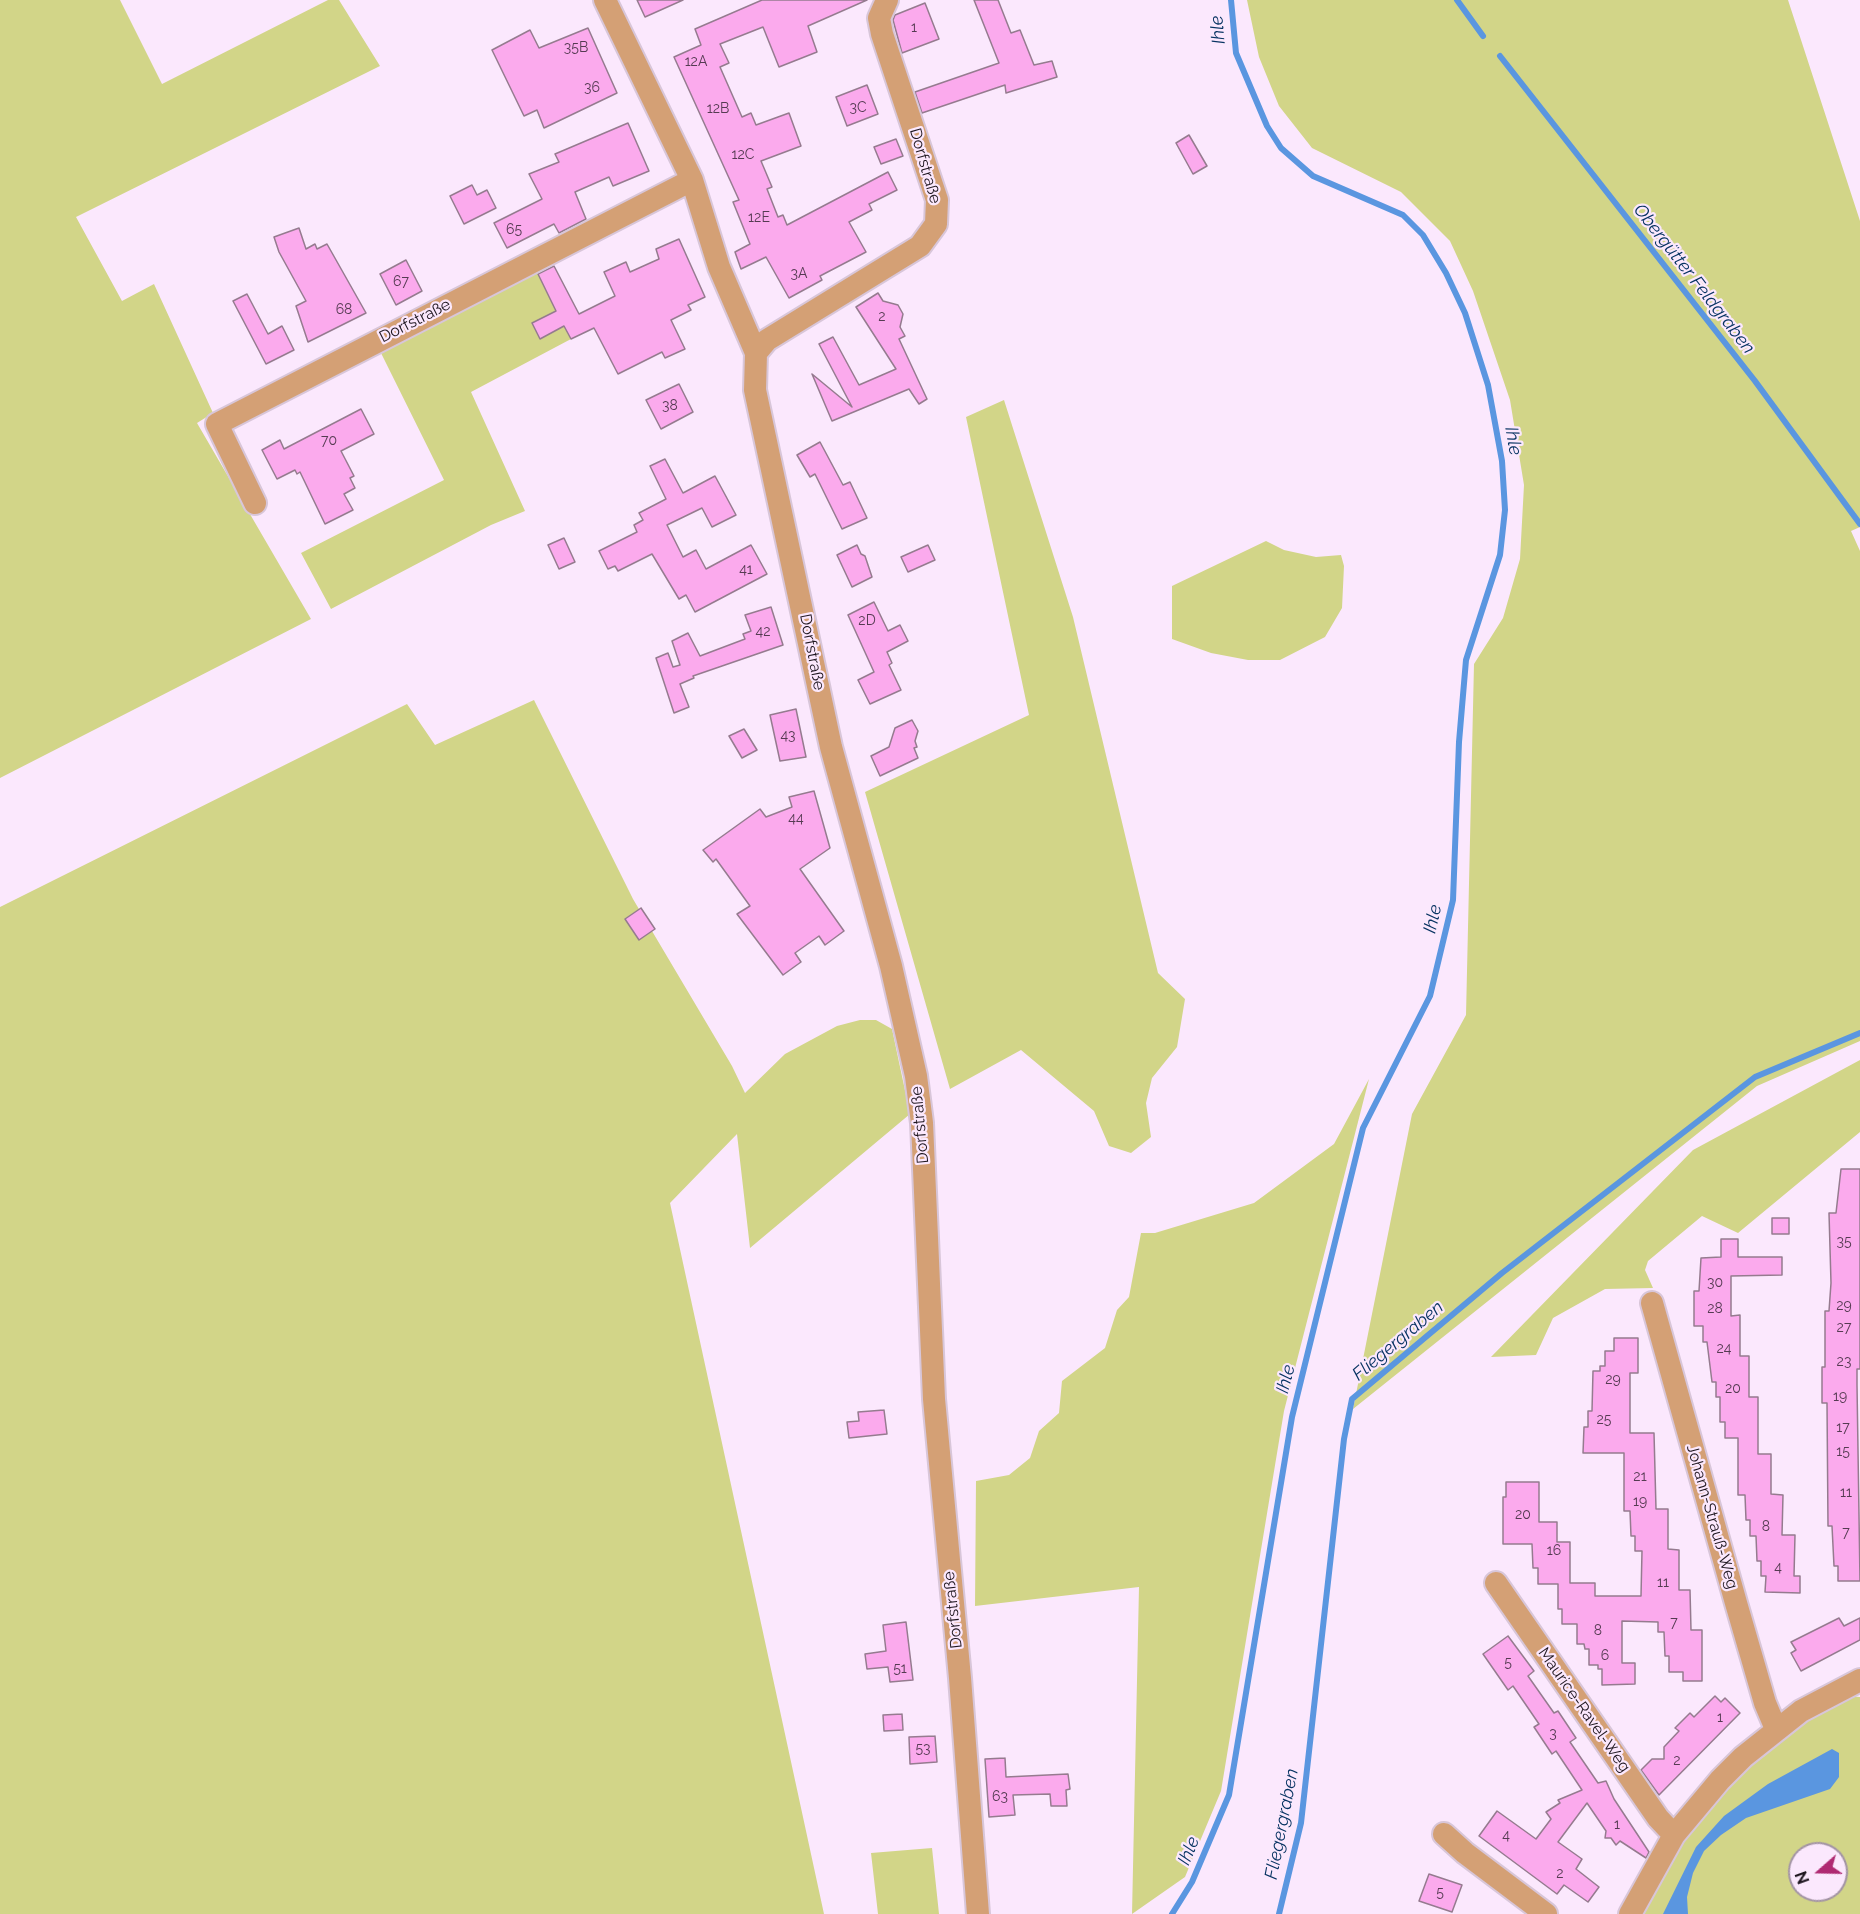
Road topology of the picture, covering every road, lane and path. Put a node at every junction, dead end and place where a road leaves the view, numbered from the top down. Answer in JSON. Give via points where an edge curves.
{"nodes":[{"id":1,"x":604,"y":0,"type":"edge"},
{"id":2,"x":887,"y":0,"type":"edge"},
{"id":3,"x":692,"y":180,"type":"junction"},
{"id":4,"x":756,"y":353,"type":"junction"},
{"id":5,"x":255,"y":503,"type":"dead end"},
{"id":6,"x":1652,"y":1303,"type":"dead end"},
{"id":7,"x":1496,"y":1583,"type":"dead end"},
{"id":8,"x":1860,"y":1680,"type":"edge"},
{"id":9,"x":1776,"y":1730,"type":"junction"},
{"id":10,"x":1444,"y":1834,"type":"dead end"},
{"id":11,"x":1674,"y":1835,"type":"junction"},
{"id":12,"x":978,"y":1914,"type":"edge"},
{"id":13,"x":1546,"y":1914,"type":"edge"},
{"id":14,"x":1629,"y":1914,"type":"edge"}],
"edges":[{"from":1,"to":3,"type":"street","name":"Dorfstraße"},
{"from":2,"to":4,"type":"street","name":"Dorfstraße","via":[[879,18],[882,34],[938,200],[936,224],[920,246],[782,330]]},
{"from":3,"to":4,"type":"street","name":"Dorfstraße","via":[[719,267]]},
{"from":3,"to":5,"type":"street","name":"Dorfstraße","via":[[217,424]]},
{"from":4,"to":12,"type":"street","name":"Dorfstraße","via":[[755,390],[831,747],[891,966],[916,1076],[922,1123],[934,1399]]},
{"from":6,"to":9,"type":"street","name":"Johann-Strauß-Weg","via":[[1739,1614]]},
{"from":7,"to":11,"type":"street","name":"Maurice-Ravel-Weg","via":[[1658,1818]]},
{"from":8,"to":9,"type":"street","via":[[1801,1711]]},
{"from":9,"to":11,"type":"street","via":[[1720,1780]]},
{"from":10,"to":13,"type":"street"},
{"from":11,"to":14,"type":"street"}]}
